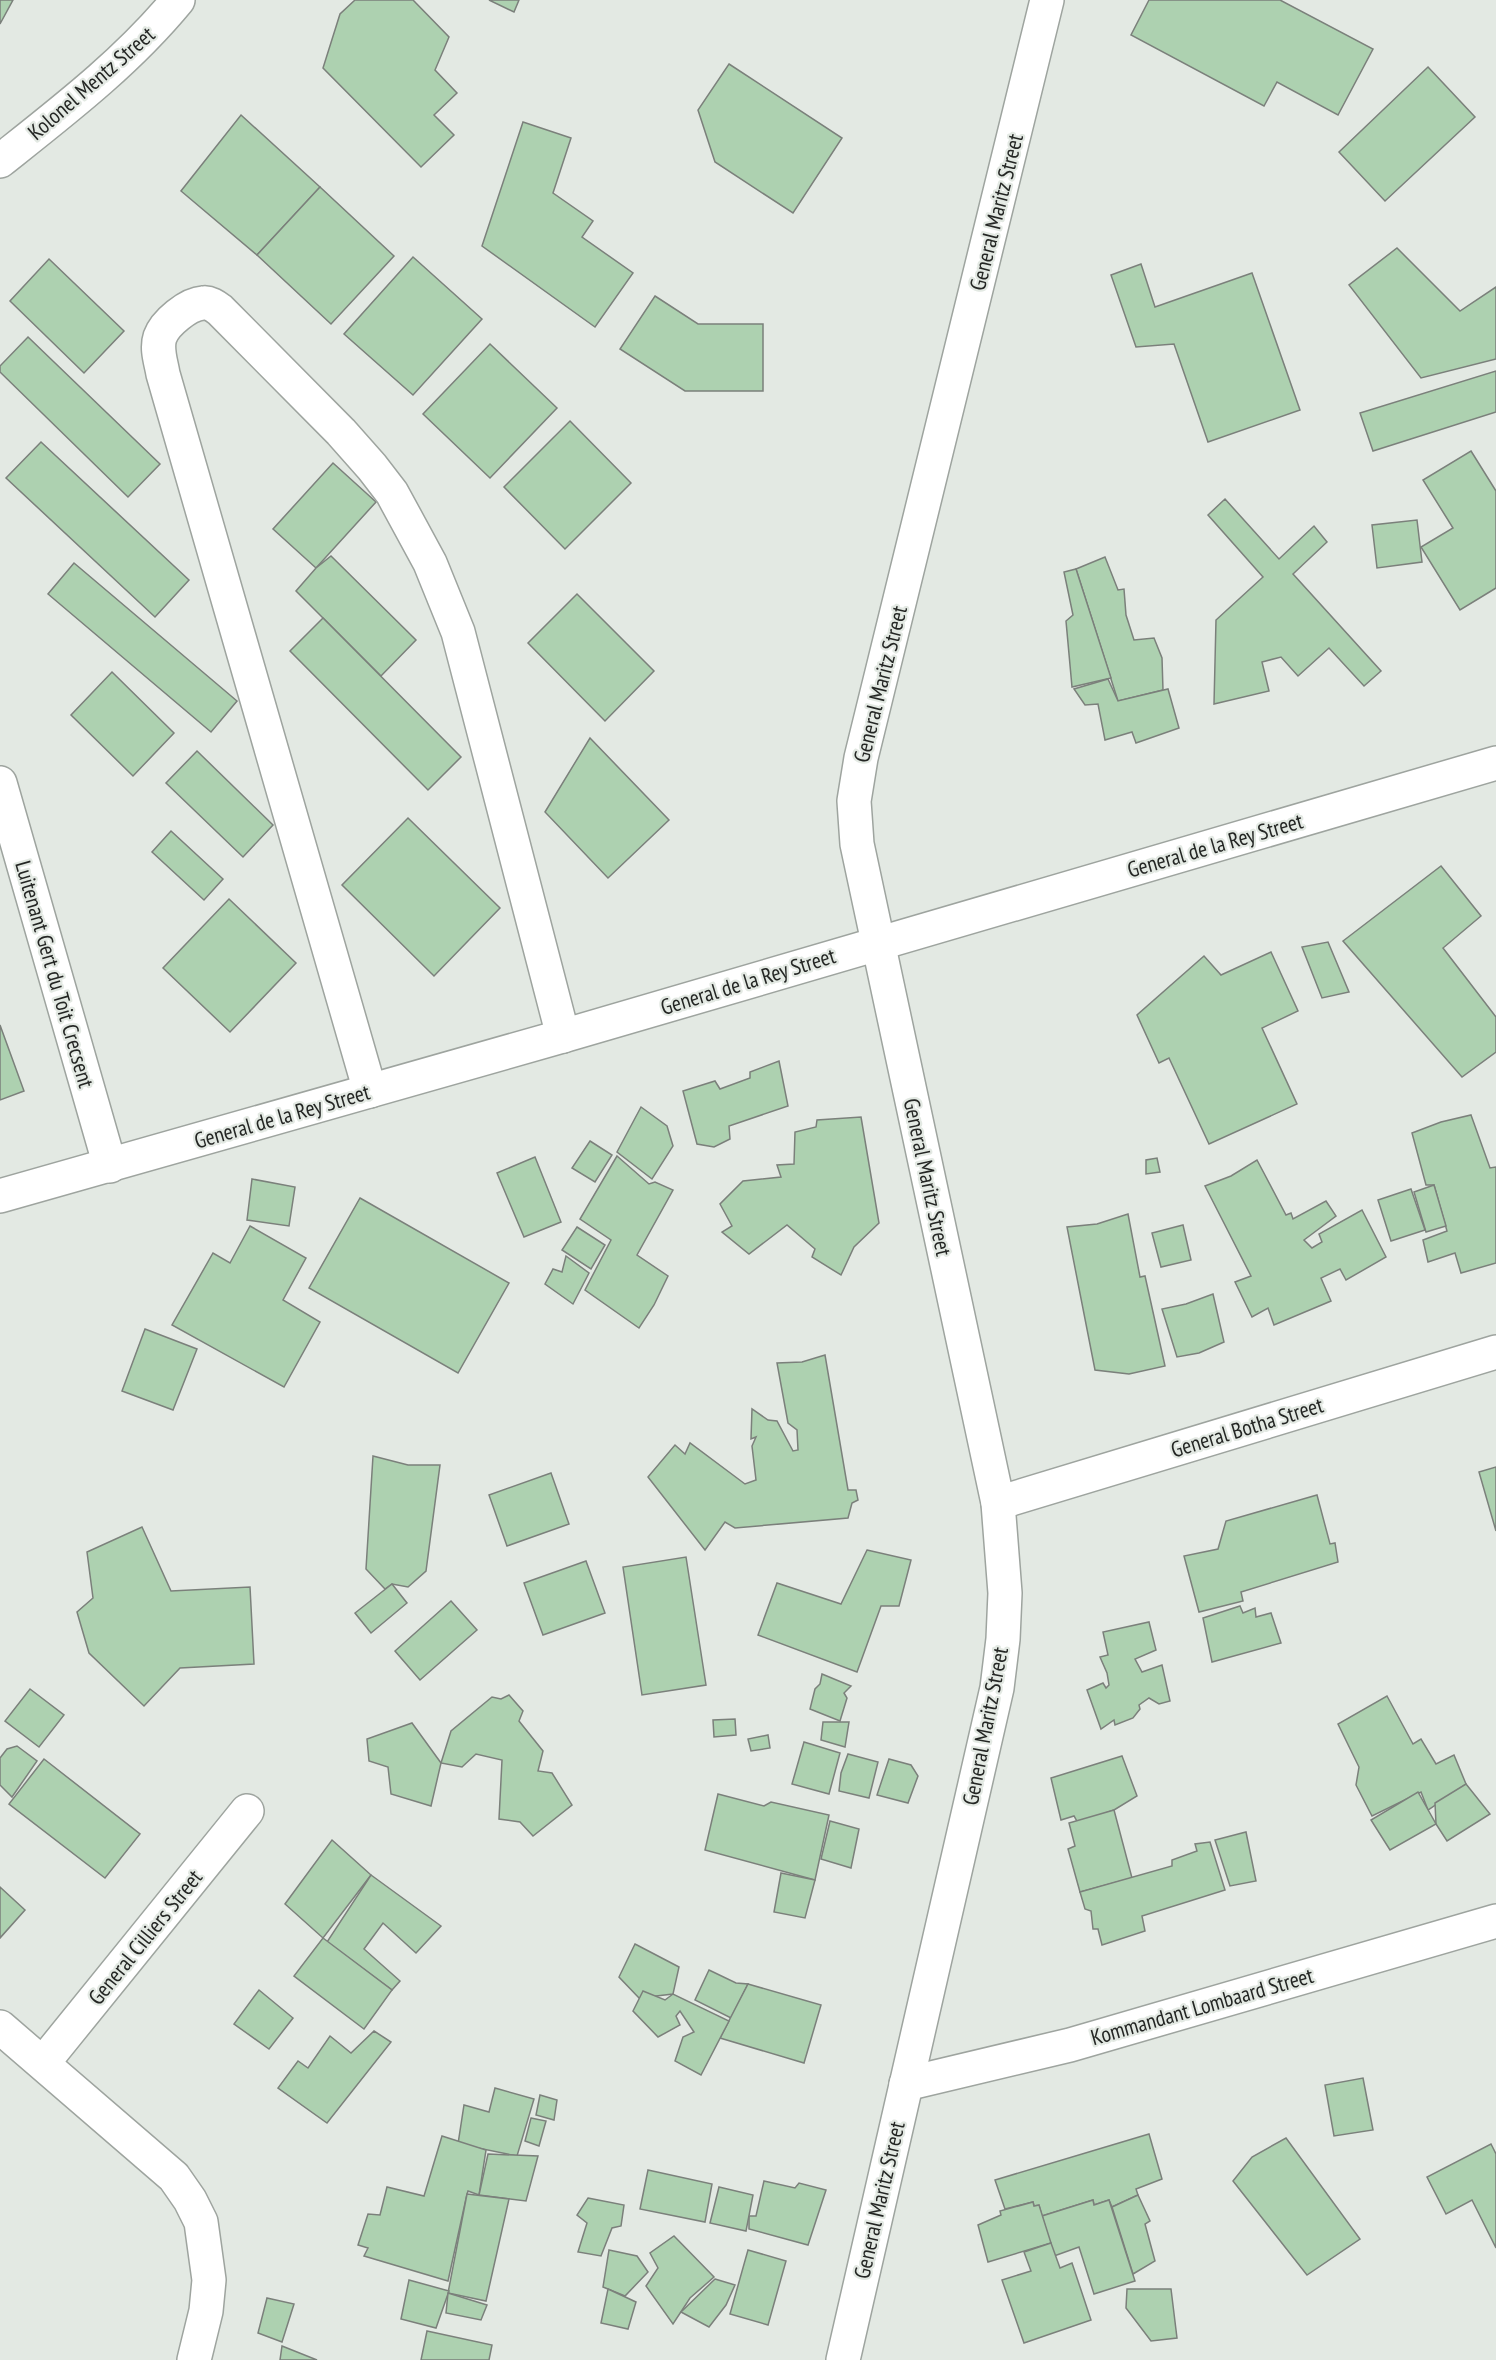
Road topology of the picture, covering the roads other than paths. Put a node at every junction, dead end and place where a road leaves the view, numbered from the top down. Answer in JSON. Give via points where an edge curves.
{"nodes":[{"id":1,"x":178,"y":0,"type":"edge"},
{"id":2,"x":1047,"y":0,"type":"edge"},
{"id":3,"x":0,"y":160,"type":"edge"},
{"id":4,"x":1496,"y":763,"type":"edge"},
{"id":5,"x":0,"y":783,"type":"edge"},
{"id":6,"x":877,"y":943,"type":"junction"},
{"id":7,"x":563,"y":1036,"type":"junction"},
{"id":8,"x":370,"y":1091,"type":"junction"},
{"id":9,"x":110,"y":1166,"type":"junction"},
{"id":10,"x":0,"y":1196,"type":"edge"},
{"id":11,"x":1496,"y":1352,"type":"edge"},
{"id":12,"x":998,"y":1503,"type":"junction"},
{"id":13,"x":248,"y":1810,"type":"dead end"},
{"id":14,"x":1496,"y":1921,"type":"edge"},
{"id":15,"x":0,"y":2026,"type":"edge"},
{"id":16,"x":43,"y":2063,"type":"junction"},
{"id":17,"x":906,"y":2084,"type":"junction"},
{"id":18,"x":194,"y":2360,"type":"edge"},
{"id":19,"x":843,"y":2360,"type":"edge"}],
"edges":[{"from":1,"to":3,"type":"street","name":"Kolonel Mentz Street","via":[[153,30],[75,102]]},
{"from":2,"to":6,"type":"street","name":"General Maritz Street","via":[[861,758],[854,801],[857,844]]},
{"from":4,"to":6,"type":"street","name":"General de la Rey Street"},
{"from":5,"to":9,"type":"street","name":"Luitenant Gert du Toit Crecsent"},
{"from":6,"to":7,"type":"street","name":"General de la Rey Street"},
{"from":6,"to":12,"type":"street","name":"General Maritz Street"},
{"from":7,"to":8,"type":"street","name":"General de la Rey Street"},
{"from":7,"to":8,"type":"street","via":[[458,632],[430,563],[392,493],[372,466],[220,310],[202,303],[171,321],[160,335],[158,349],[163,374]]},
{"from":8,"to":9,"type":"street","name":"General de la Rey Street"},
{"from":9,"to":10,"type":"street","name":"General de la Rey Street"},
{"from":11,"to":12,"type":"street","name":"General Botha Street"},
{"from":12,"to":17,"type":"street","name":"General Maritz Street","via":[[1005,1593],[997,1688]]},
{"from":13,"to":16,"type":"street","name":"General Cilliers Street"},
{"from":14,"to":17,"type":"street","name":"Kommandant Lombaard Street","via":[[1070,2045]]},
{"from":15,"to":16,"type":"street"},
{"from":16,"to":18,"type":"street","via":[[174,2176],[194,2207],[201,2222],[209,2280]]},
{"from":17,"to":19,"type":"street","name":"General Maritz Street"}]}
